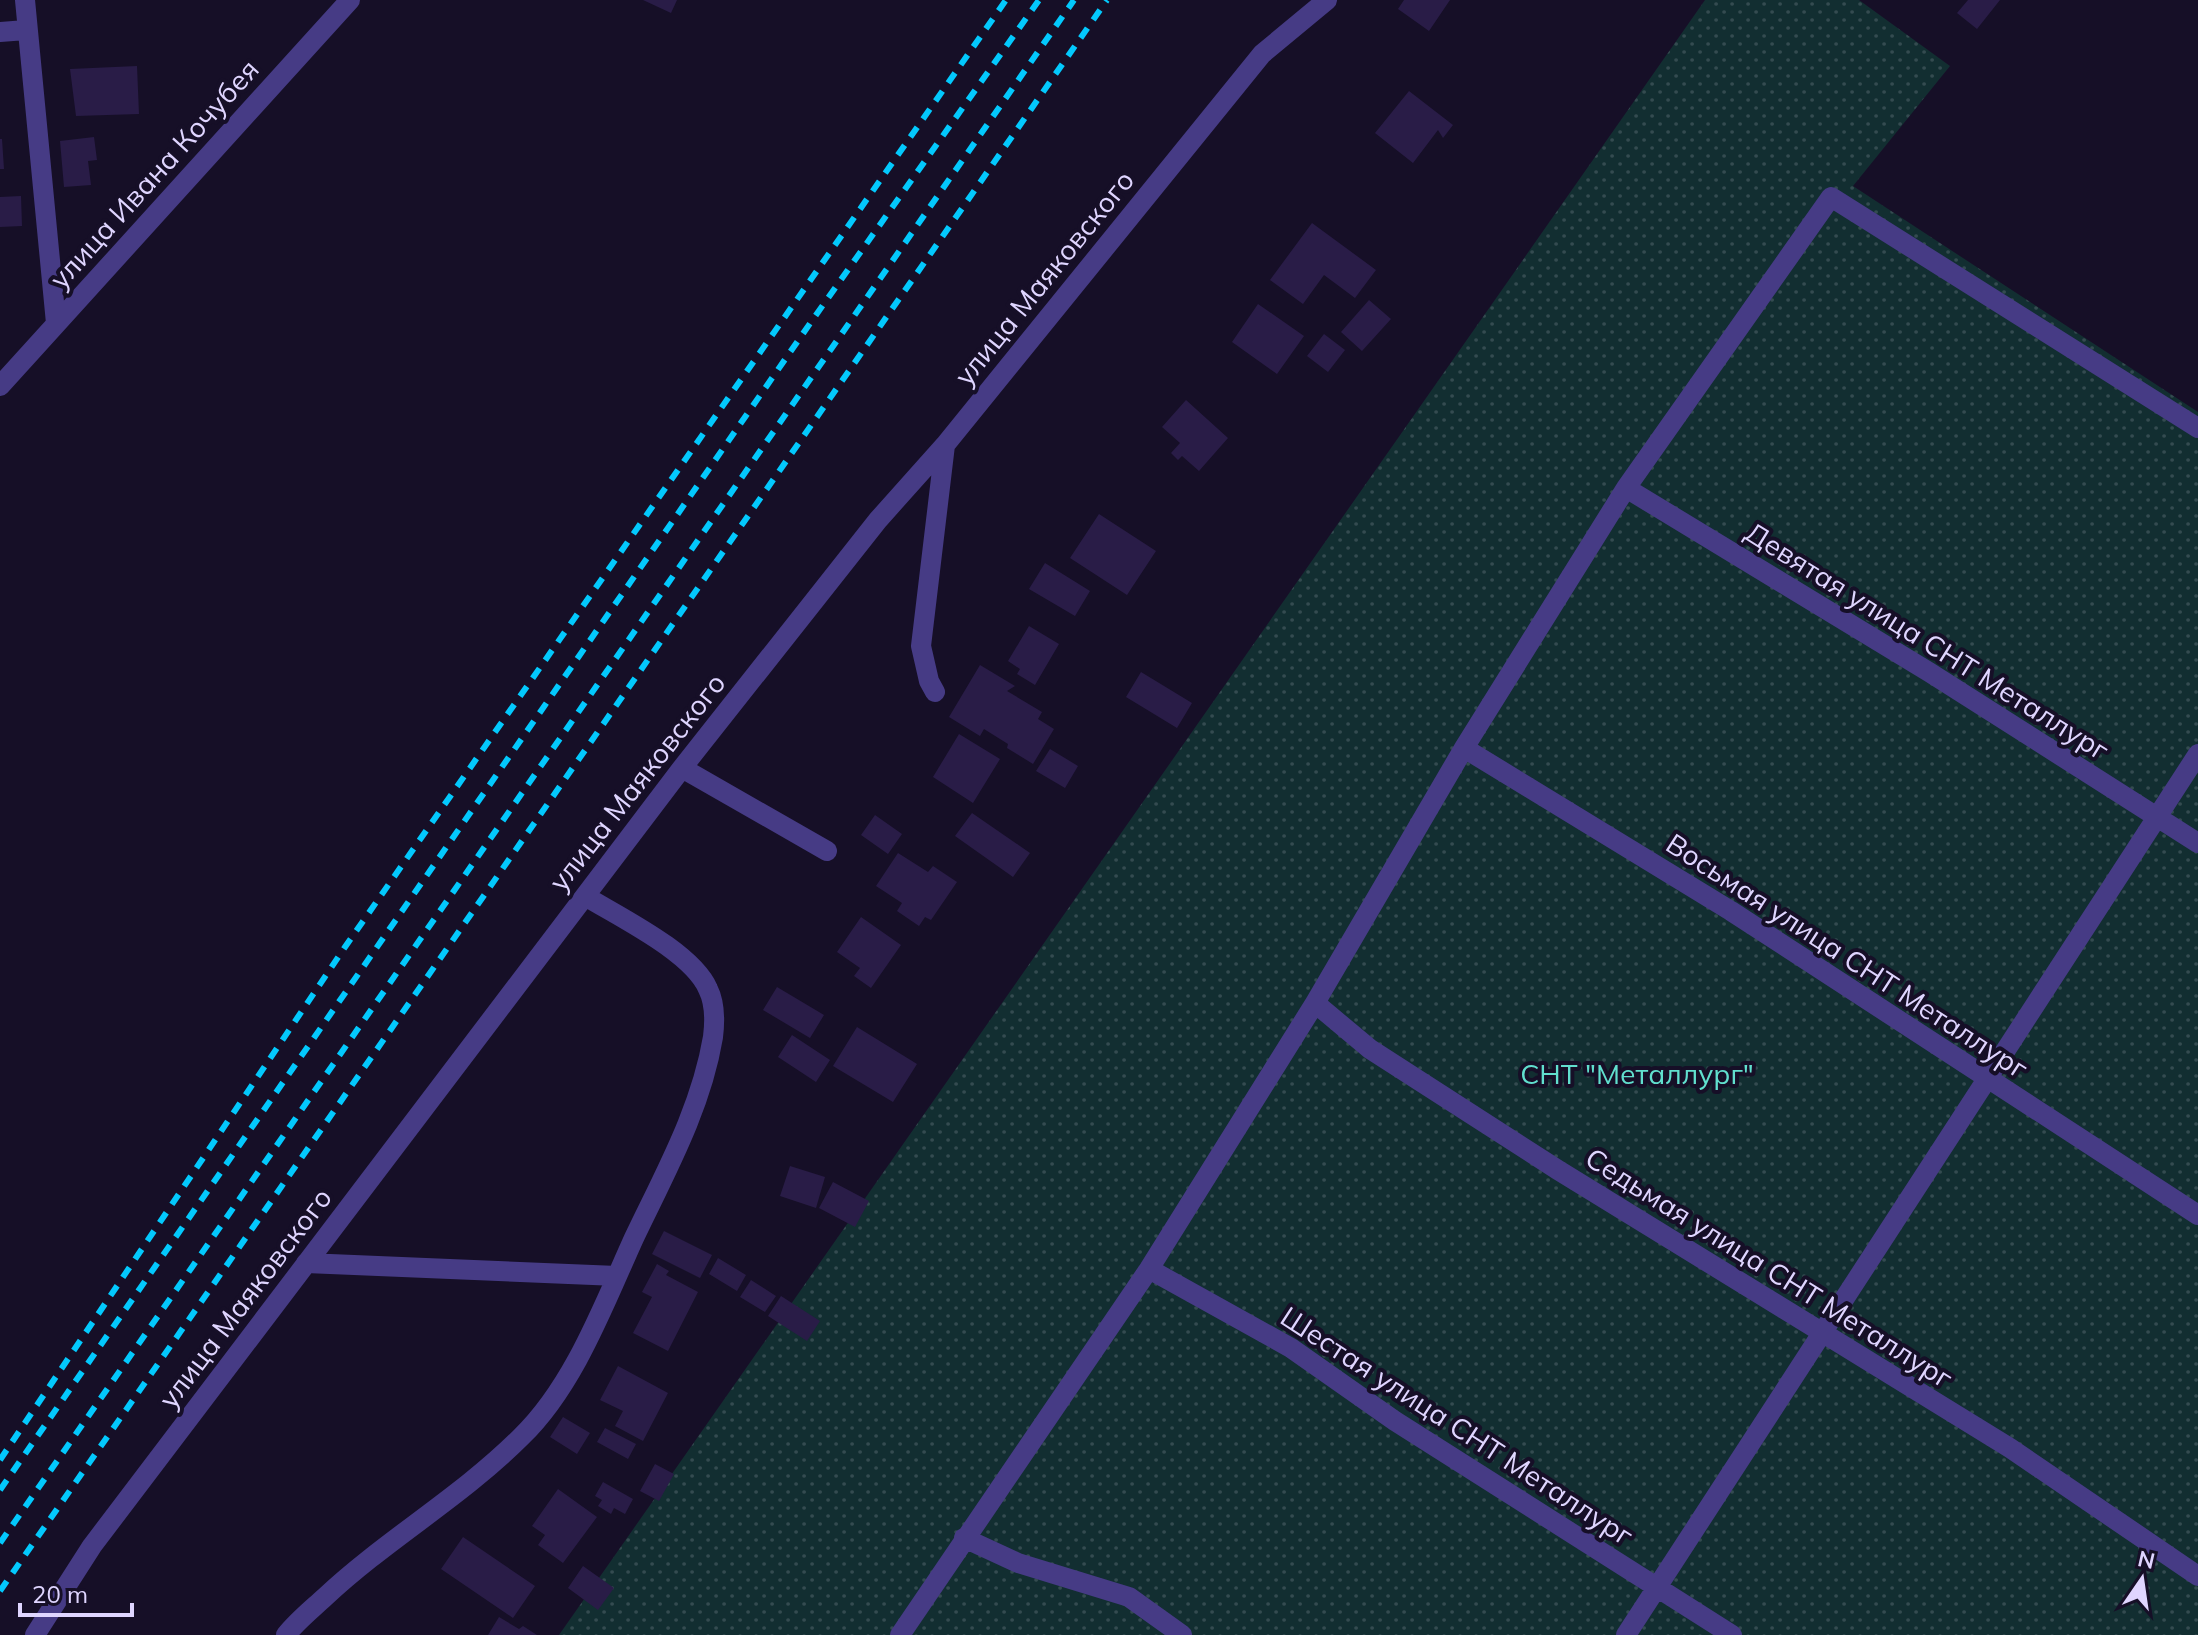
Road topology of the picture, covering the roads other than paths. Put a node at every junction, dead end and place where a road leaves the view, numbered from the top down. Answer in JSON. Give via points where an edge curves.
{"nodes":[{"id":1,"x":25,"y":0,"type":"edge"},
{"id":2,"x":350,"y":0,"type":"edge"},
{"id":3,"x":1327,"y":0,"type":"edge"},
{"id":4,"x":26,"y":30,"type":"junction"},
{"id":5,"x":0,"y":32,"type":"edge"},
{"id":6,"x":56,"y":323,"type":"junction"},
{"id":7,"x":0,"y":386,"type":"edge"},
{"id":8,"x":2198,"y":428,"type":"edge"},
{"id":9,"x":945,"y":445,"type":"junction"},
{"id":10,"x":1626,"y":488,"type":"junction"},
{"id":11,"x":935,"y":692,"type":"dead end"},
{"id":12,"x":1464,"y":748,"type":"junction"},
{"id":13,"x":2198,"y":754,"type":"edge"},
{"id":14,"x":682,"y":768,"type":"junction"},
{"id":15,"x":2157,"y":817,"type":"junction"},
{"id":16,"x":2198,"y":843,"type":"edge"},
{"id":17,"x":827,"y":851,"type":"dead end"},
{"id":18,"x":585,"y":896,"type":"junction"},
{"id":19,"x":1315,"y":1003,"type":"junction"},
{"id":20,"x":1987,"y":1080,"type":"junction"},
{"id":21,"x":2198,"y":1215,"type":"edge"},
{"id":22,"x":306,"y":1263,"type":"junction"},
{"id":23,"x":1149,"y":1269,"type":"junction"},
{"id":24,"x":617,"y":1276,"type":"junction"},
{"id":25,"x":1822,"y":1334,"type":"junction"},
{"id":26,"x":964,"y":1538,"type":"junction"},
{"id":27,"x":2198,"y":1576,"type":"edge"},
{"id":28,"x":1656,"y":1589,"type":"junction"},
{"id":29,"x":35,"y":1635,"type":"edge"},
{"id":30,"x":286,"y":1635,"type":"edge"},
{"id":31,"x":900,"y":1635,"type":"edge"},
{"id":32,"x":1182,"y":1635,"type":"edge"},
{"id":33,"x":1626,"y":1635,"type":"edge"},
{"id":34,"x":1732,"y":1635,"type":"edge"}],
"edges":[{"from":1,"to":4,"type":"street"},
{"from":2,"to":6,"type":"street","name":"улица Ивана Кочубея"},
{"from":3,"to":9,"type":"street","name":"улица Маяковского","via":[[1262,54]]},
{"from":4,"to":5,"type":"street"},
{"from":4,"to":6,"type":"street"},
{"from":6,"to":7,"type":"street","name":"улица Ивана Кочубея"},
{"from":8,"to":10,"type":"street","via":[[1831,197]]},
{"from":9,"to":11,"type":"street","via":[[921,646]]},
{"from":9,"to":14,"type":"street","name":"улица Маяковского","via":[[878,520]]},
{"from":10,"to":12,"type":"street"},
{"from":10,"to":15,"type":"street","name":"Девятая улица СНТ Металлург"},
{"from":12,"to":19,"type":"street"},
{"from":12,"to":20,"type":"street","name":"Восьмая улица СНТ Металлург","via":[[1731,911]]},
{"from":13,"to":15,"type":"street"},
{"from":14,"to":17,"type":"street"},
{"from":14,"to":18,"type":"street","name":"улица Маяковского"},
{"from":15,"to":16,"type":"street","name":"Девятая улица СНТ Металлург"},
{"from":15,"to":20,"type":"street"},
{"from":18,"to":22,"type":"street","name":"улица Маяковского"},
{"from":18,"to":24,"type":"street","via":[[698,971],[714,1007],[713,1035],[688,1126]]},
{"from":19,"to":23,"type":"street"},
{"from":19,"to":25,"type":"street","name":"Седьмая улица СНТ Металлург","via":[[1383,1058]]},
{"from":20,"to":21,"type":"street","name":"Восьмая улица СНТ Металлург"},
{"from":20,"to":25,"type":"street"},
{"from":22,"to":24,"type":"street"},
{"from":22,"to":29,"type":"street","name":"улица Маяковского","via":[[92,1546]]},
{"from":23,"to":26,"type":"street"},
{"from":23,"to":28,"type":"street","name":"Шестая улица СНТ Металлург","via":[[1291,1348]]},
{"from":24,"to":30,"type":"street","via":[[559,1389],[523,1436],[459,1492],[379,1549]]},
{"from":25,"to":27,"type":"street","name":"Седьмая улица СНТ Металлург","via":[[2010,1448]]},
{"from":25,"to":28,"type":"street"},
{"from":26,"to":31,"type":"street"},
{"from":26,"to":32,"type":"street","via":[[1018,1563],[1129,1597]]},
{"from":28,"to":33,"type":"street"},
{"from":28,"to":34,"type":"street","name":"Шестая улица СНТ Металлург"}]}
